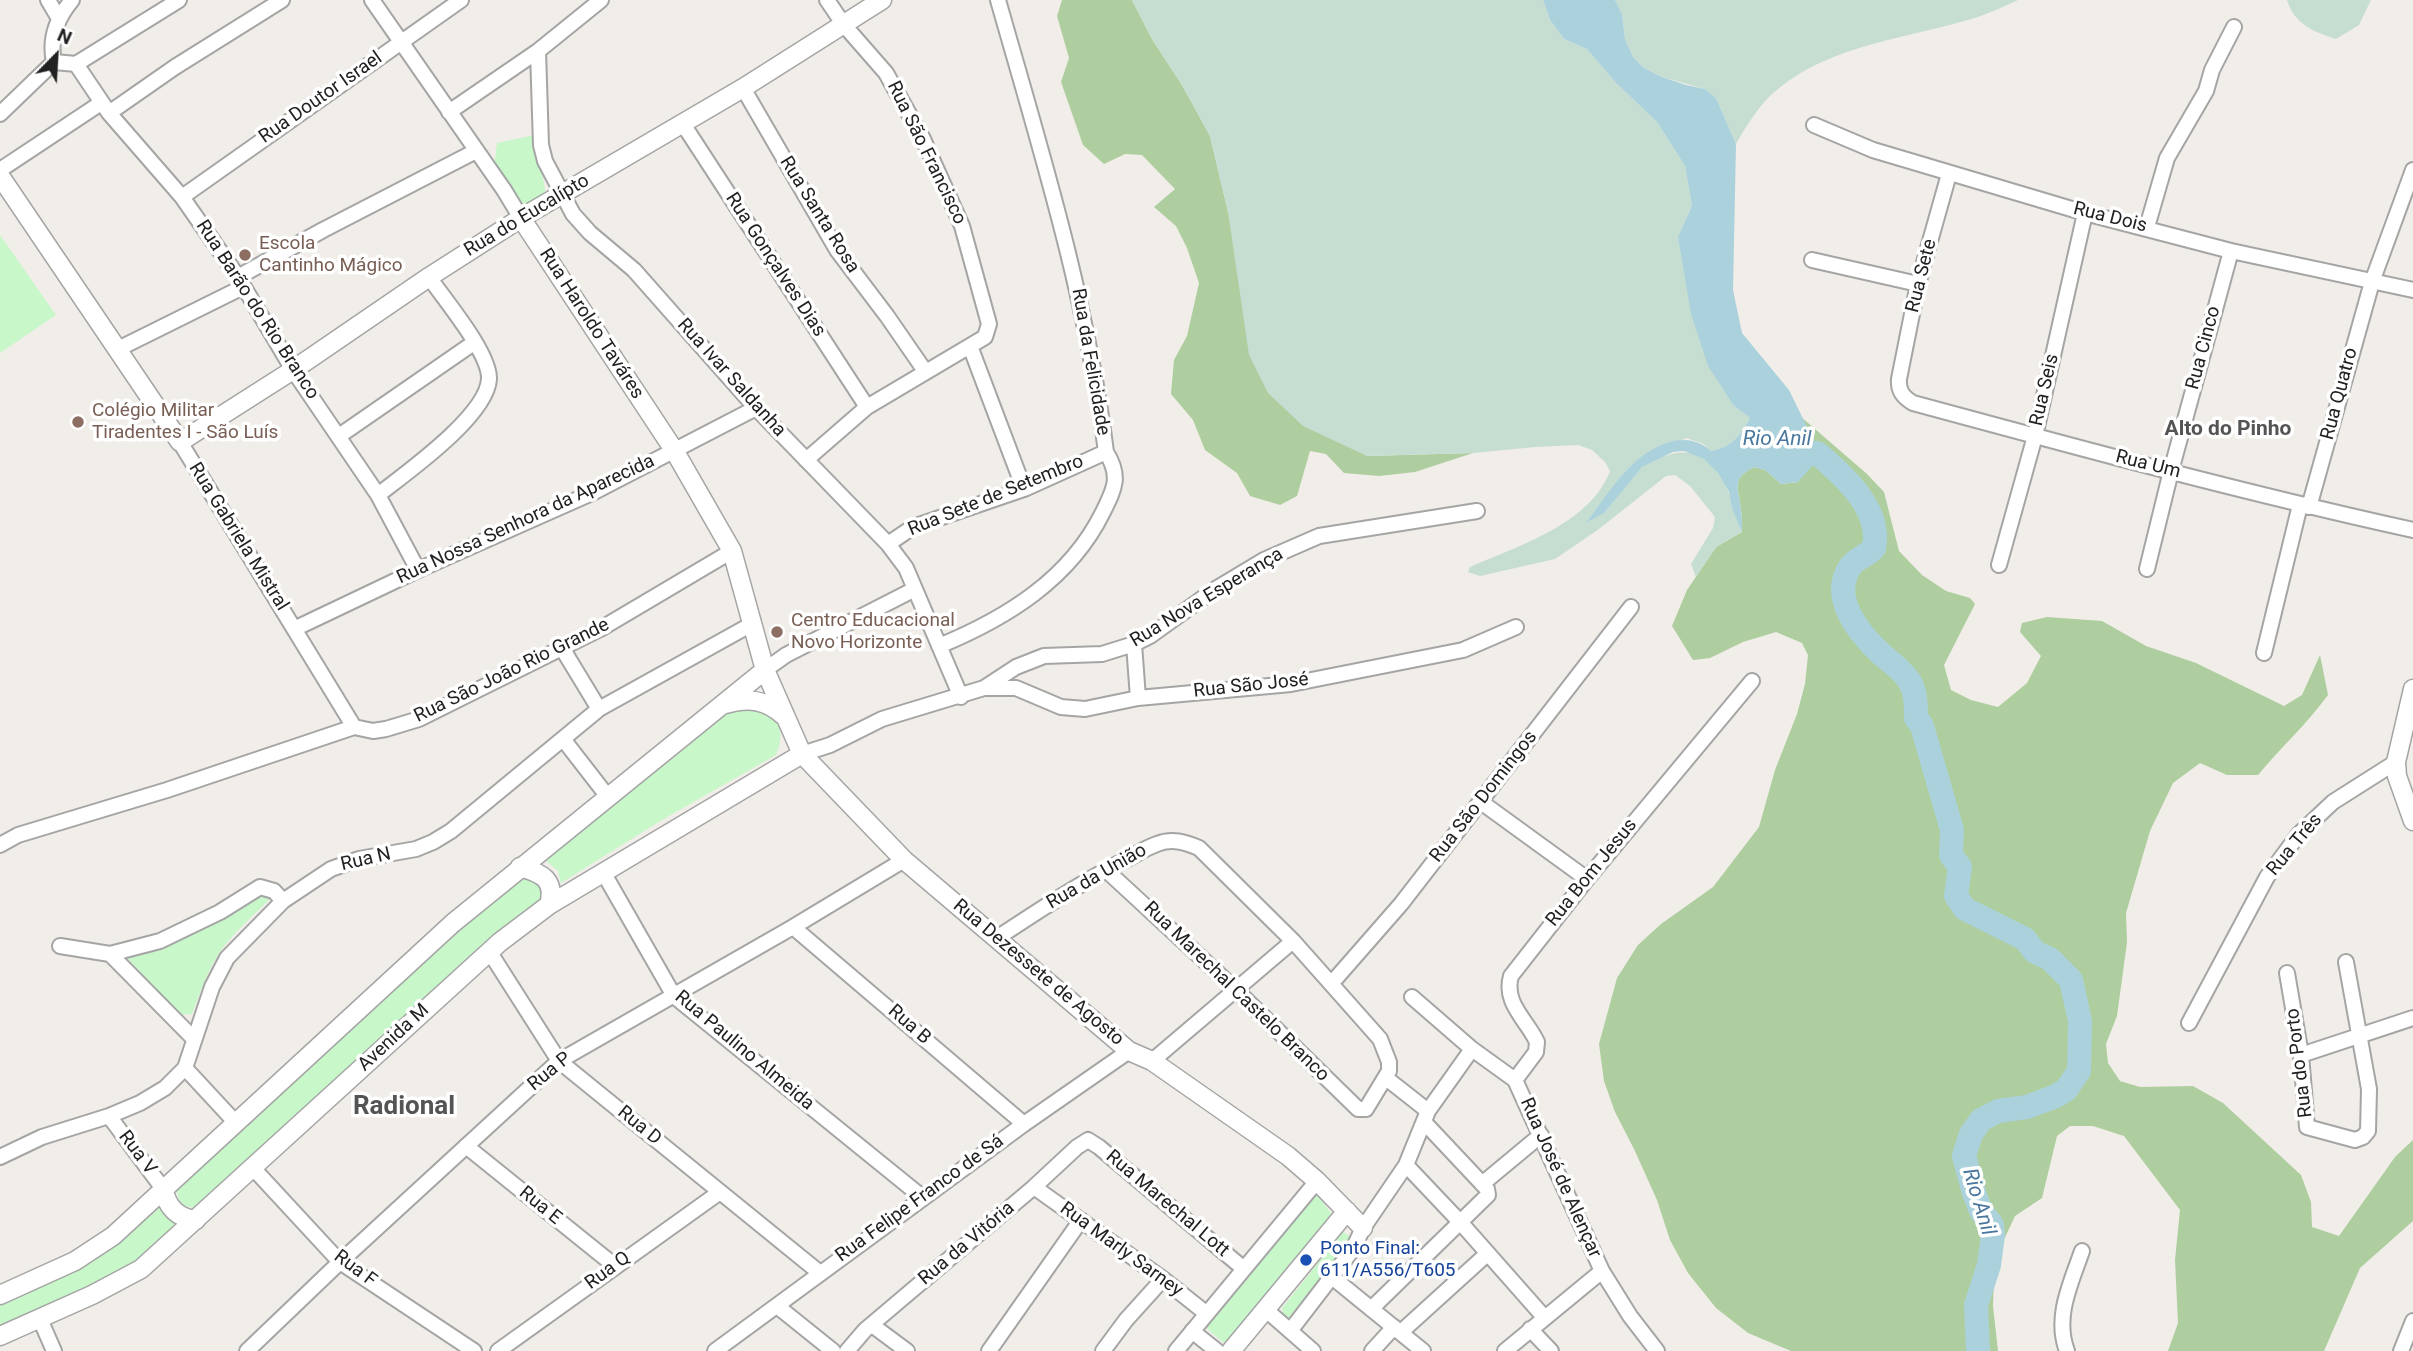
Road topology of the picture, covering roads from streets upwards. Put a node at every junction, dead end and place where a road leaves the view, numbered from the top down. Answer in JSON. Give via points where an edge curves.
{"nodes":[{"id":1,"x":48,"y":0,"type":"edge"},
{"id":2,"x":72,"y":0,"type":"edge"},
{"id":3,"x":179,"y":0,"type":"edge"},
{"id":4,"x":282,"y":0,"type":"edge"},
{"id":5,"x":372,"y":0,"type":"edge"},
{"id":6,"x":461,"y":0,"type":"edge"},
{"id":7,"x":601,"y":0,"type":"edge"},
{"id":8,"x":827,"y":0,"type":"edge"},
{"id":9,"x":882,"y":0,"type":"edge"},
{"id":10,"x":998,"y":0,"type":"edge"},
{"id":11,"x":58,"y":17,"type":"junction"},
{"id":12,"x":844,"y":25,"type":"junction"},
{"id":13,"x":2234,"y":27,"type":"dead end"},
{"id":14,"x":400,"y":42,"type":"junction"},
{"id":15,"x":538,"y":51,"type":"junction"},
{"id":16,"x":54,"y":62,"type":"junction"},
{"id":17,"x":76,"y":64,"type":"junction"},
{"id":18,"x":743,"y":88,"type":"junction"},
{"id":19,"x":105,"y":108,"type":"junction"},
{"id":20,"x":449,"y":112,"type":"junction"},
{"id":21,"x":0,"y":114,"type":"edge"},
{"id":22,"x":682,"y":124,"type":"junction"},
{"id":23,"x":1814,"y":125,"type":"dead end"},
{"id":24,"x":476,"y":151,"type":"junction"},
{"id":25,"x":0,"y":170,"type":"edge"},
{"id":26,"x":2413,"y":170,"type":"edge"},
{"id":27,"x":1950,"y":174,"type":"junction"},
{"id":28,"x":0,"y":176,"type":"edge"},
{"id":29,"x":561,"y":195,"type":"junction"},
{"id":30,"x":182,"y":197,"type":"junction"},
{"id":31,"x":2085,"y":213,"type":"junction"},
{"id":32,"x":521,"y":218,"type":"junction"},
{"id":33,"x":2147,"y":227,"type":"junction"},
{"id":34,"x":2231,"y":251,"type":"junction"},
{"id":35,"x":1812,"y":260,"type":"dead end"},
{"id":36,"x":429,"y":276,"type":"junction"},
{"id":37,"x":241,"y":282,"type":"junction"},
{"id":38,"x":2372,"y":282,"type":"junction"},
{"id":39,"x":1918,"y":284,"type":"junction"},
{"id":40,"x":2413,"y":290,"type":"edge"},
{"id":41,"x":475,"y":342,"type":"junction"},
{"id":42,"x":970,"y":346,"type":"junction"},
{"id":43,"x":118,"y":349,"type":"junction"},
{"id":44,"x":293,"y":370,"type":"junction"},
{"id":45,"x":925,"y":371,"type":"junction"},
{"id":46,"x":1899,"y":379,"type":"joint"},
{"id":47,"x":867,"y":407,"type":"junction"},
{"id":48,"x":756,"y":408,"type":"junction"},
{"id":49,"x":339,"y":436,"type":"junction"},
{"id":50,"x":2035,"y":436,"type":"junction"},
{"id":51,"x":180,"y":442,"type":"junction"},
{"id":52,"x":674,"y":450,"type":"junction"},
{"id":53,"x":1106,"y":452,"type":"junction"},
{"id":54,"x":806,"y":460,"type":"junction"},
{"id":55,"x":2171,"y":471,"type":"junction"},
{"id":56,"x":1024,"y":489,"type":"junction"},
{"id":57,"x":378,"y":495,"type":"junction"},
{"id":58,"x":2304,"y":506,"type":"junction"},
{"id":59,"x":1477,"y":510,"type":"dead end"},
{"id":60,"x":2413,"y":530,"type":"edge"},
{"id":61,"x":888,"y":544,"type":"junction"},
{"id":62,"x":732,"y":551,"type":"junction"},
{"id":63,"x":1999,"y":565,"type":"dead end"},
{"id":64,"x":2147,"y":569,"type":"dead end"},
{"id":65,"x":418,"y":570,"type":"junction"},
{"id":66,"x":913,"y":590,"type":"junction"},
{"id":67,"x":1631,"y":607,"type":"dead end"},
{"id":68,"x":752,"y":624,"type":"junction"},
{"id":69,"x":1516,"y":627,"type":"dead end"},
{"id":70,"x":294,"y":629,"type":"junction"},
{"id":71,"x":1134,"y":644,"type":"junction"},
{"id":72,"x":939,"y":646,"type":"junction"},
{"id":73,"x":562,"y":648,"type":"junction"},
{"id":74,"x":2264,"y":653,"type":"dead end"},
{"id":75,"x":765,"y":670,"type":"junction"},
{"id":76,"x":1752,"y":681,"type":"dead end"},
{"id":77,"x":984,"y":688,"type":"junction"},
{"id":78,"x":2413,"y":689,"type":"edge"},
{"id":79,"x":961,"y":697,"type":"junction"},
{"id":80,"x":1138,"y":698,"type":"junction"},
{"id":81,"x":720,"y":706,"type":"junction"},
{"id":82,"x":598,"y":709,"type":"junction"},
{"id":83,"x":788,"y":722,"type":"junction"},
{"id":84,"x":354,"y":727,"type":"junction"},
{"id":85,"x":563,"y":739,"type":"junction"},
{"id":86,"x":802,"y":754,"type":"junction"},
{"id":87,"x":2396,"y":762,"type":"junction"},
{"id":88,"x":771,"y":773,"type":"junction"},
{"id":89,"x":608,"y":797,"type":"junction"},
{"id":90,"x":1481,"y":802,"type":"junction"},
{"id":91,"x":2413,"y":821,"type":"edge"},
{"id":92,"x":0,"y":845,"type":"edge"},
{"id":93,"x":905,"y":860,"type":"junction"},
{"id":94,"x":520,"y":867,"type":"junction"},
{"id":95,"x":1107,"y":870,"type":"junction"},
{"id":96,"x":603,"y":872,"type":"junction"},
{"id":97,"x":1587,"y":879,"type":"junction"},
{"id":98,"x":283,"y":901,"type":"junction"},
{"id":99,"x":549,"y":905,"type":"junction"},
{"id":100,"x":793,"y":927,"type":"junction"},
{"id":101,"x":997,"y":938,"type":"junction"},
{"id":102,"x":1293,"y":941,"type":"junction"},
{"id":103,"x":60,"y":946,"type":"dead end"},
{"id":104,"x":489,"y":951,"type":"junction"},
{"id":105,"x":110,"y":954,"type":"junction"},
{"id":106,"x":2346,"y":962,"type":"dead end"},
{"id":107,"x":2287,"y":973,"type":"dead end"},
{"id":108,"x":1331,"y":984,"type":"junction"},
{"id":109,"x":1235,"y":989,"type":"junction"},
{"id":110,"x":674,"y":996,"type":"junction"},
{"id":111,"x":1412,"y":997,"type":"dead end"},
{"id":112,"x":2413,"y":1018,"type":"edge"},
{"id":113,"x":2189,"y":1023,"type":"dead end"},
{"id":114,"x":2358,"y":1036,"type":"junction"},
{"id":115,"x":194,"y":1039,"type":"junction"},
{"id":116,"x":1472,"y":1049,"type":"junction"},
{"id":117,"x":1129,"y":1051,"type":"junction"},
{"id":118,"x":2301,"y":1055,"type":"junction"},
{"id":119,"x":559,"y":1060,"type":"junction"},
{"id":120,"x":1152,"y":1061,"type":"junction"},
{"id":121,"x":185,"y":1068,"type":"junction"},
{"id":122,"x":1386,"y":1078,"type":"junction"},
{"id":123,"x":1515,"y":1080,"type":"junction"},
{"id":124,"x":109,"y":1116,"type":"junction"},
{"id":125,"x":1426,"y":1116,"type":"junction"},
{"id":126,"x":236,"y":1123,"type":"junction"},
{"id":127,"x":1024,"y":1124,"type":"junction"},
{"id":128,"x":1541,"y":1135,"type":"junction"},
{"id":129,"x":1088,"y":1140,"type":"joint"},
{"id":130,"x":466,"y":1146,"type":"junction"},
{"id":131,"x":0,"y":1157,"type":"edge"},
{"id":132,"x":1406,"y":1165,"type":"junction"},
{"id":133,"x":254,"y":1168,"type":"junction"},
{"id":134,"x":1317,"y":1181,"type":"junction"},
{"id":135,"x":1482,"y":1184,"type":"junction"},
{"id":136,"x":1034,"y":1187,"type":"junction"},
{"id":137,"x":164,"y":1190,"type":"junction"},
{"id":138,"x":720,"y":1192,"type":"junction"},
{"id":139,"x":922,"y":1197,"type":"junction"},
{"id":140,"x":1347,"y":1212,"type":"junction"},
{"id":141,"x":196,"y":1220,"type":"junction"},
{"id":142,"x":1081,"y":1220,"type":"junction"},
{"id":143,"x":1461,"y":1223,"type":"junction"},
{"id":144,"x":1363,"y":1228,"type":"junction"},
{"id":145,"x":2082,"y":1251,"type":"dead end"},
{"id":146,"x":1487,"y":1254,"type":"junction"},
{"id":147,"x":340,"y":1262,"type":"junction"},
{"id":148,"x":615,"y":1266,"type":"junction"},
{"id":149,"x":1244,"y":1269,"type":"junction"},
{"id":150,"x":1602,"y":1271,"type":"junction"},
{"id":151,"x":820,"y":1273,"type":"junction"},
{"id":152,"x":1332,"y":1277,"type":"junction"},
{"id":153,"x":1163,"y":1279,"type":"junction"},
{"id":154,"x":0,"y":1295,"type":"edge"},
{"id":155,"x":777,"y":1306,"type":"junction"},
{"id":156,"x":1265,"y":1309,"type":"junction"},
{"id":157,"x":1371,"y":1309,"type":"junction"},
{"id":158,"x":1207,"y":1314,"type":"junction"},
{"id":159,"x":1544,"y":1317,"type":"junction"},
{"id":160,"x":40,"y":1319,"type":"junction"},
{"id":161,"x":2413,"y":1321,"type":"edge"},
{"id":162,"x":872,"y":1325,"type":"junction"},
{"id":163,"x":1397,"y":1329,"type":"junction"},
{"id":164,"x":1530,"y":1329,"type":"junction"},
{"id":165,"x":1192,"y":1331,"type":"junction"},
{"id":166,"x":1290,"y":1331,"type":"junction"},
{"id":167,"x":0,"y":1336,"type":"edge"},
{"id":168,"x":249,"y":1350,"type":"edge"},
{"id":169,"x":54,"y":1351,"type":"edge"},
{"id":170,"x":474,"y":1351,"type":"edge"},
{"id":171,"x":498,"y":1351,"type":"edge"},
{"id":172,"x":715,"y":1351,"type":"edge"},
{"id":173,"x":833,"y":1351,"type":"edge"},
{"id":174,"x":848,"y":1351,"type":"edge"},
{"id":175,"x":907,"y":1351,"type":"edge"},
{"id":176,"x":989,"y":1351,"type":"edge"},
{"id":177,"x":1103,"y":1351,"type":"edge"},
{"id":178,"x":1176,"y":1351,"type":"edge"},
{"id":179,"x":1217,"y":1351,"type":"edge"},
{"id":180,"x":1231,"y":1351,"type":"edge"},
{"id":181,"x":1313,"y":1351,"type":"edge"},
{"id":182,"x":1372,"y":1351,"type":"edge"},
{"id":183,"x":1423,"y":1351,"type":"edge"},
{"id":184,"x":1505,"y":1351,"type":"edge"},
{"id":185,"x":1551,"y":1351,"type":"edge"},
{"id":186,"x":1657,"y":1351,"type":"edge"},
{"id":187,"x":2067,"y":1351,"type":"edge"},
{"id":188,"x":2401,"y":1351,"type":"edge"}],
"edges":[{"from":1,"to":11,"type":"street"},
{"from":2,"to":11,"type":"street"},
{"from":3,"to":17,"type":"street"},
{"from":4,"to":19,"type":"street"},
{"from":5,"to":14,"type":"street","name":"Rua Haroldo Taváres"},
{"from":6,"to":14,"type":"street","name":"Rua Doutor Israel"},
{"from":7,"to":15,"type":"street"},
{"from":8,"to":12,"type":"street","name":"Rua São Francisco"},
{"from":9,"to":12,"type":"street","name":"Rua do Eucalípto"},
{"from":10,"to":53,"type":"street","name":"Rua da Felicidade","via":[[1072,263]]},
{"from":11,"to":16,"type":"street"},
{"from":12,"to":18,"type":"street","name":"Rua do Eucalípto"},
{"from":12,"to":42,"type":"street","name":"Rua São Francisco","via":[[886,73],[923,139],[962,226],[989,324],[985,337]]},
{"from":13,"to":33,"type":"street","via":[[2206,91],[2167,158]]},
{"from":14,"to":20,"type":"street","name":"Rua Haroldo Taváres"},
{"from":14,"to":30,"type":"street","name":"Rua Doutor Israel"},
{"from":15,"to":20,"type":"street"},
{"from":15,"to":29,"type":"street","name":"Rua Ivar Saldanha","via":[[541,145]]},
{"from":16,"to":17,"type":"street"},
{"from":16,"to":21,"type":"street"},
{"from":17,"to":19,"type":"street","name":"Rua Barão do Rio Branco"},
{"from":18,"to":22,"type":"street","name":"Rua do Eucalípto"},
{"from":18,"to":45,"type":"street","name":"Rua Santa Rosa","via":[[836,250]]},
{"from":19,"to":25,"type":"street"},
{"from":19,"to":30,"type":"street","name":"Rua Barão do Rio Branco"},
{"from":20,"to":24,"type":"street","name":"Rua Haroldo Taváres"},
{"from":22,"to":29,"type":"street","name":"Rua do Eucalípto"},
{"from":22,"to":47,"type":"street","name":"Rua Gonçalves Dias"},
{"from":23,"to":27,"type":"street","name":"Rua Dois","via":[[1873,150]]},
{"from":24,"to":32,"type":"street","name":"Rua Haroldo Taváres"},
{"from":24,"to":37,"type":"street","via":[[323,230]]},
{"from":26,"to":38,"type":"street","name":"Rua Quatro"},
{"from":27,"to":31,"type":"street","name":"Rua Dois"},
{"from":27,"to":39,"type":"street","name":"Rua Sete"},
{"from":28,"to":43,"type":"street","name":"Rua Gabriela Mistral"},
{"from":29,"to":32,"type":"street","name":"Rua do Eucalípto"},
{"from":29,"to":48,"type":"street","name":"Rua Ivar Saldanha","via":[[590,233],[634,270]]},
{"from":30,"to":37,"type":"street","name":"Rua Barão do Rio Branco"},
{"from":31,"to":33,"type":"street","name":"Rua Dois"},
{"from":31,"to":50,"type":"street","name":"Rua Seis"},
{"from":32,"to":36,"type":"street","name":"Rua do Eucalípto"},
{"from":32,"to":52,"type":"street","name":"Rua Haroldo Taváres"},
{"from":33,"to":34,"type":"street","name":"Rua Dois"},
{"from":34,"to":38,"type":"street","name":"Rua Dois"},
{"from":34,"to":55,"type":"street","name":"Rua Cinco"},
{"from":35,"to":39,"type":"street"},
{"from":36,"to":41,"type":"street"},
{"from":36,"to":44,"type":"street","name":"Rua do Eucalípto"},
{"from":37,"to":43,"type":"street"},
{"from":37,"to":44,"type":"street","name":"Rua Barão do Rio Branco"},
{"from":38,"to":40,"type":"street","name":"Rua Dois"},
{"from":38,"to":58,"type":"street","name":"Rua Quatro"},
{"from":39,"to":46,"type":"street","name":"Rua Sete"},
{"from":41,"to":49,"type":"street"},
{"from":41,"to":57,"type":"street","via":[[489,379],[482,400],[430,454]]},
{"from":42,"to":45,"type":"street"},
{"from":42,"to":56,"type":"street"},
{"from":43,"to":51,"type":"street","name":"Rua Gabriela Mistral"},
{"from":44,"to":49,"type":"street","name":"Rua Barão do Rio Branco"},
{"from":44,"to":51,"type":"street","name":"Rua do Eucalípto"},
{"from":45,"to":47,"type":"street"},
{"from":46,"to":50,"type":"street","name":"Rua Um","via":[[1898,387],[1913,403]]},
{"from":47,"to":54,"type":"street"},
{"from":48,"to":52,"type":"street","name":"Rua Nossa Senhora da Aparecida"},
{"from":48,"to":54,"type":"street","name":"Rua Ivar Saldanha"},
{"from":49,"to":57,"type":"street","name":"Rua Barão do Rio Branco"},
{"from":50,"to":55,"type":"street","name":"Rua Um"},
{"from":50,"to":63,"type":"street","name":"Rua Seis"},
{"from":51,"to":70,"type":"street","name":"Rua Gabriela Mistral"},
{"from":52,"to":62,"type":"street","name":"Rua Haroldo Taváres"},
{"from":52,"to":65,"type":"street","name":"Rua Nossa Senhora da Aparecida","via":[[594,492]]},
{"from":53,"to":56,"type":"street","name":"Rua Sete de Setembro"},
{"from":53,"to":72,"type":"street","name":"Rua da Felicidade","via":[[1116,477],[1091,536],[1073,559],[1019,606]]},
{"from":54,"to":61,"type":"street","name":"Rua Ivar Saldanha"},
{"from":55,"to":58,"type":"street","name":"Rua Um"},
{"from":55,"to":64,"type":"street","name":"Rua Cinco"},
{"from":56,"to":61,"type":"street","name":"Rua Sete de Setembro","via":[[913,527]]},
{"from":57,"to":65,"type":"street","name":"Rua Barão do Rio Branco"},
{"from":58,"to":60,"type":"street","name":"Rua Um"},
{"from":58,"to":74,"type":"street","name":"Rua Quatro"},
{"from":59,"to":71,"type":"street","name":"Rua Nova Esperança","via":[[1319,536],[1295,545],[1214,590]]},
{"from":61,"to":66,"type":"street","name":"Rua Ivar Saldanha","via":[[906,568]]},
{"from":62,"to":68,"type":"street","name":"Rua Haroldo Taváres"},
{"from":62,"to":73,"type":"street","name":"Rua São João Rio Grande"},
{"from":65,"to":70,"type":"street","name":"Rua Nossa Senhora da Aparecida"},
{"from":66,"to":72,"type":"street","name":"Rua Ivar Saldanha"},
{"from":66,"to":75,"type":"street"},
{"from":67,"to":90,"type":"street","name":"Rua São Domingos"},
{"from":68,"to":75,"type":"street","name":"Rua Haroldo Taváres"},
{"from":68,"to":82,"type":"street","name":"Rua N"},
{"from":69,"to":80,"type":"street","name":"Rua São José","via":[[1463,650],[1291,684]]},
{"from":70,"to":84,"type":"street","name":"Rua Gabriela Mistral"},
{"from":71,"to":77,"type":"street","name":"Rua Nova Esperança","via":[[1102,654],[1044,656]]},
{"from":71,"to":80,"type":"street"},
{"from":72,"to":79,"type":"street","name":"Rua Ivar Saldanha"},
{"from":73,"to":82,"type":"street"},
{"from":73,"to":84,"type":"street","name":"Rua São João Rio Grande","via":[[401,726],[373,731]]},
{"from":75,"to":81,"type":"street"},
{"from":75,"to":83,"type":"street","name":"Rua Dezessete de Agosto"},
{"from":76,"to":97,"type":"street","name":"Rua Bom Jesus"},
{"from":77,"to":79,"type":"street"},
{"from":77,"to":80,"type":"street","name":"Rua São José","via":[[1016,688],[1073,709]]},
{"from":78,"to":87,"type":"street"},
{"from":79,"to":86,"type":"street","via":[[882,719]]},
{"from":81,"to":83,"type":"street","via":[[760,701],[776,708]]},
{"from":81,"to":89,"type":"street"},
{"from":82,"to":85,"type":"street","name":"Rua N"},
{"from":83,"to":86,"type":"street","name":"Rua Dezessete de Agosto"},
{"from":83,"to":88,"type":"street","via":[[789,748]]},
{"from":84,"to":92,"type":"street","name":"Rua São João Rio Grande","via":[[18,835]]},
{"from":85,"to":89,"type":"street"},
{"from":85,"to":98,"type":"street","name":"Rua N","via":[[433,842],[343,864]]},
{"from":86,"to":88,"type":"street","name":"Avenida M"},
{"from":86,"to":93,"type":"street","name":"Rua Dezessete de Agosto"},
{"from":87,"to":91,"type":"street"},
{"from":87,"to":113,"type":"street","name":"Rua Três","via":[[2333,802],[2299,834],[2267,877]]},
{"from":88,"to":96,"type":"street","name":"Avenida M"},
{"from":89,"to":94,"type":"street"},
{"from":90,"to":97,"type":"street"},
{"from":90,"to":108,"type":"street","name":"Rua São Domingos"},
{"from":93,"to":100,"type":"street","name":"Rua P"},
{"from":93,"to":101,"type":"street","name":"Rua Dezessete de Agosto"},
{"from":94,"to":99,"type":"street","via":[[548,881]]},
{"from":94,"to":126,"type":"street"},
{"from":95,"to":101,"type":"street","name":"Rua da União"},
{"from":95,"to":102,"type":"street","name":"Rua da União","via":[[1157,843],[1186,842],[1199,848]]},
{"from":95,"to":109,"type":"street","name":"Rua Marechal Castelo Branco"},
{"from":96,"to":99,"type":"street","name":"Avenida M"},
{"from":96,"to":110,"type":"street","name":"Rua Paulino Almeida"},
{"from":97,"to":123,"type":"street","name":"Rua Bom Jesus","via":[[1511,976],[1511,1002],[1537,1042],[1536,1052]]},
{"from":98,"to":105,"type":"street","via":[[274,891],[260,887],[187,929]]},
{"from":98,"to":115,"type":"street","name":"Rua N","via":[[227,958]]},
{"from":99,"to":104,"type":"street","name":"Avenida M"},
{"from":100,"to":110,"type":"street","name":"Rua P"},
{"from":100,"to":127,"type":"street","name":"Rua B"},
{"from":101,"to":117,"type":"street","name":"Rua Dezessete de Agosto"},
{"from":102,"to":108,"type":"street","name":"Rua da União"},
{"from":102,"to":109,"type":"street"},
{"from":103,"to":105,"type":"street"},
{"from":104,"to":119,"type":"street","name":"Rua D"},
{"from":104,"to":133,"type":"street","name":"Avenida M"},
{"from":105,"to":115,"type":"street"},
{"from":106,"to":114,"type":"street","name":"Rua do Porto"},
{"from":107,"to":118,"type":"street","name":"Rua do Porto"},
{"from":108,"to":122,"type":"street","name":"Rua da União","via":[[1380,1039],[1389,1062]]},
{"from":109,"to":120,"type":"street"},
{"from":109,"to":122,"type":"street","name":"Rua Marechal Castelo Branco","via":[[1358,1109],[1366,1109]]},
{"from":110,"to":119,"type":"street","name":"Rua P"},
{"from":110,"to":139,"type":"street","name":"Rua Paulino Almeida"},
{"from":111,"to":116,"type":"street","name":"Rua José de Alençar"},
{"from":112,"to":114,"type":"street"},
{"from":114,"to":118,"type":"street"},
{"from":114,"to":118,"type":"street","name":"Rua do Porto","via":[[2369,1089],[2368,1132],[2355,1140],[2307,1127]]},
{"from":115,"to":121,"type":"street","name":"Rua N"},
{"from":116,"to":123,"type":"street","name":"Rua José de Alençar"},
{"from":116,"to":125,"type":"street"},
{"from":117,"to":120,"type":"street","name":"Rua Dezessete de Agosto"},
{"from":117,"to":127,"type":"street","name":"Rua Felipe Franco de Sá"},
{"from":119,"to":130,"type":"street","name":"Rua P"},
{"from":119,"to":138,"type":"street","name":"Rua D"},
{"from":120,"to":134,"type":"street","name":"Rua Dezessete de Agosto"},
{"from":121,"to":124,"type":"street","name":"Rua N","via":[[153,1096]]},
{"from":121,"to":126,"type":"street"},
{"from":122,"to":125,"type":"street"},
{"from":123,"to":128,"type":"street","name":"Rua José de Alençar"},
{"from":124,"to":131,"type":"street","name":"Rua N","via":[[42,1137]]},
{"from":124,"to":137,"type":"street","name":"Rua V"},
{"from":125,"to":132,"type":"street"},
{"from":125,"to":135,"type":"street"},
{"from":126,"to":137,"type":"street"},
{"from":127,"to":139,"type":"street","name":"Rua Felipe Franco de Sá"},
{"from":128,"to":135,"type":"street"},
{"from":128,"to":150,"type":"street","name":"Rua José de Alençar"},
{"from":129,"to":136,"type":"street","name":"Rua da Vitória"},
{"from":129,"to":149,"type":"street","name":"Rua Marechal Lott"},
{"from":130,"to":147,"type":"street","name":"Rua P"},
{"from":130,"to":148,"type":"street","name":"Rua E"},
{"from":132,"to":143,"type":"street"},
{"from":132,"to":144,"type":"street"},
{"from":133,"to":141,"type":"street","name":"Avenida M"},
{"from":133,"to":147,"type":"street","name":"Rua F"},
{"from":134,"to":140,"type":"street","name":"Rua Dezessete de Agosto"},
{"from":134,"to":149,"type":"street"},
{"from":135,"to":143,"type":"street","via":[[1487,1197]]},
{"from":136,"to":142,"type":"street","name":"Rua Marly Sarney"},
{"from":136,"to":162,"type":"street","name":"Rua da Vitória"},
{"from":137,"to":141,"type":"street","via":[[174,1211]]},
{"from":137,"to":154,"type":"street","via":[[92,1251]]},
{"from":138,"to":148,"type":"street","name":"Rua Q"},
{"from":138,"to":151,"type":"street","name":"Rua D"},
{"from":139,"to":151,"type":"street","name":"Rua Felipe Franco de Sá"},
{"from":140,"to":144,"type":"street","name":"Rua Dezessete de Agosto"},
{"from":140,"to":156,"type":"street"},
{"from":141,"to":160,"type":"street","name":"Avenida M","via":[[141,1269]]},
{"from":142,"to":153,"type":"street","name":"Rua Marly Sarney"},
{"from":142,"to":176,"type":"street"},
{"from":143,"to":146,"type":"street"},
{"from":143,"to":157,"type":"street"},
{"from":144,"to":152,"type":"street"},
{"from":145,"to":187,"type":"street","via":[[2062,1309]]},
{"from":146,"to":159,"type":"street"},
{"from":146,"to":163,"type":"street"},
{"from":147,"to":168,"type":"street","name":"Rua P"},
{"from":147,"to":170,"type":"street","name":"Rua F"},
{"from":148,"to":171,"type":"street","name":"Rua Q"},
{"from":149,"to":158,"type":"street"},
{"from":150,"to":159,"type":"street"},
{"from":150,"to":186,"type":"street","name":"Rua José de Alençar"},
{"from":151,"to":155,"type":"street","name":"Rua Felipe Franco de Sá"},
{"from":152,"to":157,"type":"street"},
{"from":152,"to":166,"type":"street"},
{"from":153,"to":158,"type":"street","name":"Rua Marly Sarney"},
{"from":153,"to":177,"type":"street"},
{"from":155,"to":172,"type":"street","name":"Rua Felipe Franco de Sá"},
{"from":155,"to":173,"type":"street"},
{"from":156,"to":166,"type":"street"},
{"from":156,"to":180,"type":"street"},
{"from":157,"to":163,"type":"street"},
{"from":158,"to":165,"type":"street"},
{"from":159,"to":164,"type":"street"},
{"from":160,"to":167,"type":"street","name":"Avenida M"},
{"from":160,"to":169,"type":"street"},
{"from":161,"to":188,"type":"street"},
{"from":162,"to":174,"type":"street","name":"Rua da Vitória"},
{"from":162,"to":175,"type":"street"},
{"from":163,"to":182,"type":"street"},
{"from":163,"to":183,"type":"street"},
{"from":164,"to":184,"type":"street"},
{"from":164,"to":185,"type":"street"},
{"from":165,"to":178,"type":"street"},
{"from":165,"to":179,"type":"street"},
{"from":166,"to":181,"type":"street"}]}
